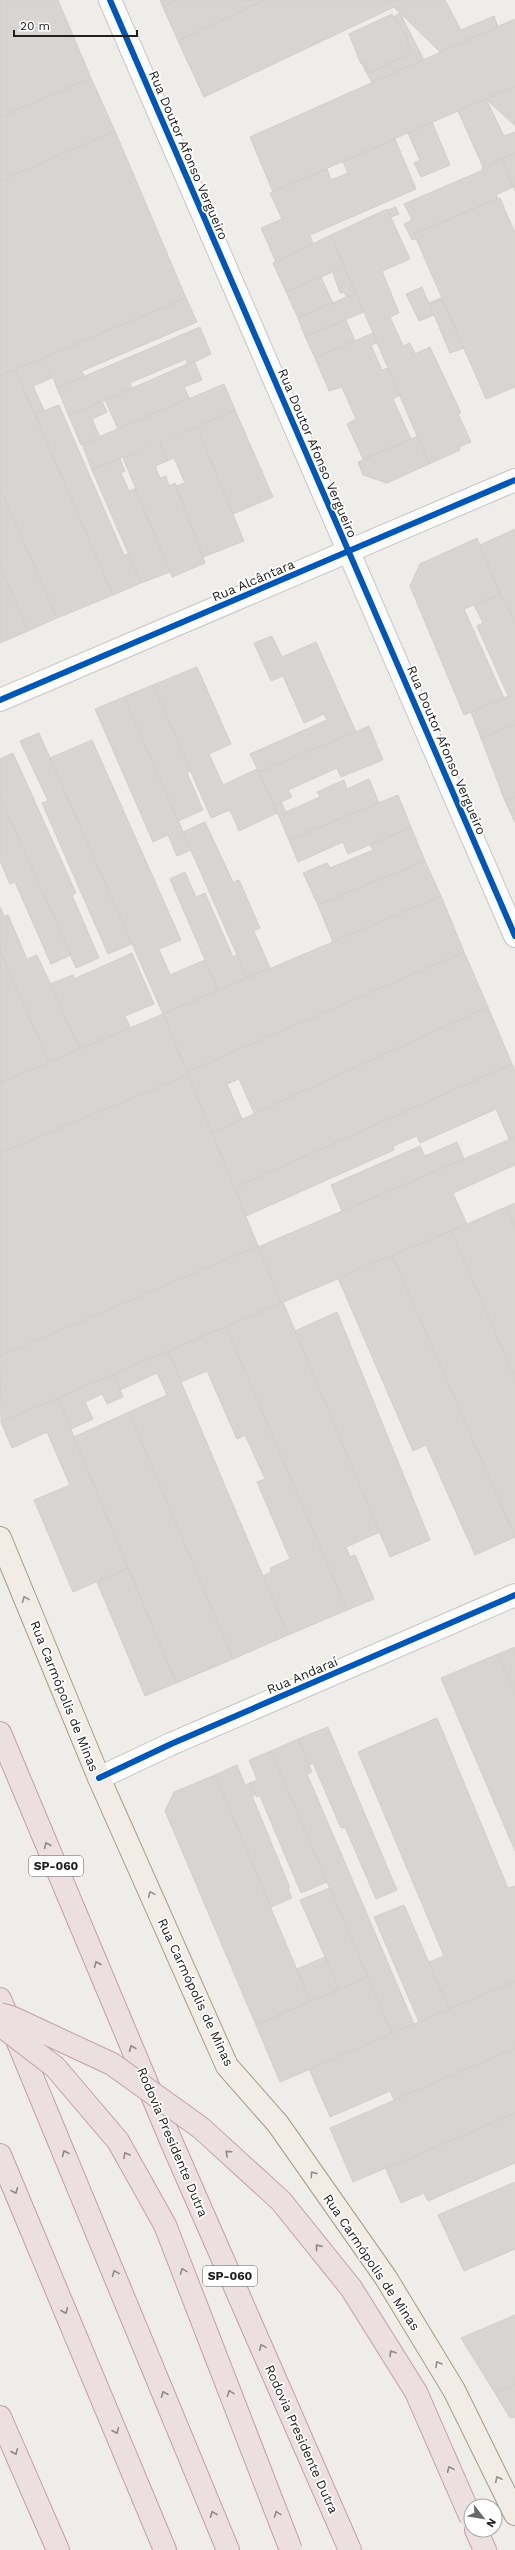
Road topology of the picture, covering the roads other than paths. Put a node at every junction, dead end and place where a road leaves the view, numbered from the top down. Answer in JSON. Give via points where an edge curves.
{"nodes":[{"id":1,"x":110,"y":0,"type":"edge"},
{"id":2,"x":515,"y":480,"type":"edge"},
{"id":3,"x":348,"y":551,"type":"junction"},
{"id":4,"x":0,"y":700,"type":"edge"},
{"id":5,"x":515,"y":936,"type":"edge"},
{"id":6,"x":0,"y":1538,"type":"edge"},
{"id":7,"x":515,"y":1594,"type":"edge"},
{"id":8,"x":0,"y":1732,"type":"edge"},
{"id":9,"x":99,"y":1778,"type":"junction"},
{"id":10,"x":0,"y":1999,"type":"edge"},
{"id":11,"x":0,"y":2014,"type":"edge"},
{"id":12,"x":0,"y":2025,"type":"edge"},
{"id":13,"x":0,"y":2155,"type":"edge"},
{"id":14,"x":0,"y":2417,"type":"edge"},
{"id":15,"x":463,"y":2500,"type":"edge"},
{"id":16,"x":515,"y":2514,"type":"edge"},
{"id":17,"x":480,"y":2538,"type":"edge"},
{"id":18,"x":58,"y":2550,"type":"edge"},
{"id":19,"x":165,"y":2550,"type":"edge"},
{"id":20,"x":228,"y":2550,"type":"edge"},
{"id":21,"x":291,"y":2550,"type":"edge"},
{"id":22,"x":350,"y":2550,"type":"edge"},
{"id":23,"x":485,"y":2550,"type":"edge"}],
"edges":[{"from":1,"to":3,"type":"street","name":"Rua Doutor Afonso Vergueiro"},
{"from":2,"to":3,"type":"street","name":"Rua Alcântara"},
{"from":3,"to":4,"type":"street","name":"Rua Alcântara"},
{"from":3,"to":5,"type":"street","name":"Rua Doutor Afonso Vergueiro"},
{"from":9,"to":6,"type":"main road","name":"Rua Carmópolis de Minas","one_way":true},
{"from":7,"to":9,"type":"street","name":"Rua Andaraí"},
{"from":22,"to":8,"type":"highway","name":"Rodovia Presidente Dutra","number":"SP-060","one_way":true,"via":[[172,2142]]},
{"from":16,"to":9,"type":"main road","name":"Rua Carmópolis de Minas","one_way":true,"via":[[454,2390],[386,2278],[278,2124],[227,2066]]},
{"from":20,"to":10,"type":"highway","one_way":true},
{"from":15,"to":11,"type":"highway","one_way":true,"bridge":true,"via":[[416,2392],[351,2288],[281,2201],[201,2128],[112,2064]]},
{"from":21,"to":12,"type":"highway","one_way":true,"bridge":true,"via":[[165,2225],[118,2141],[55,2067]]},
{"from":13,"to":19,"type":"highway","one_way":true},
{"from":14,"to":18,"type":"highway","one_way":true},
{"from":17,"to":23,"type":"highway"}]}
